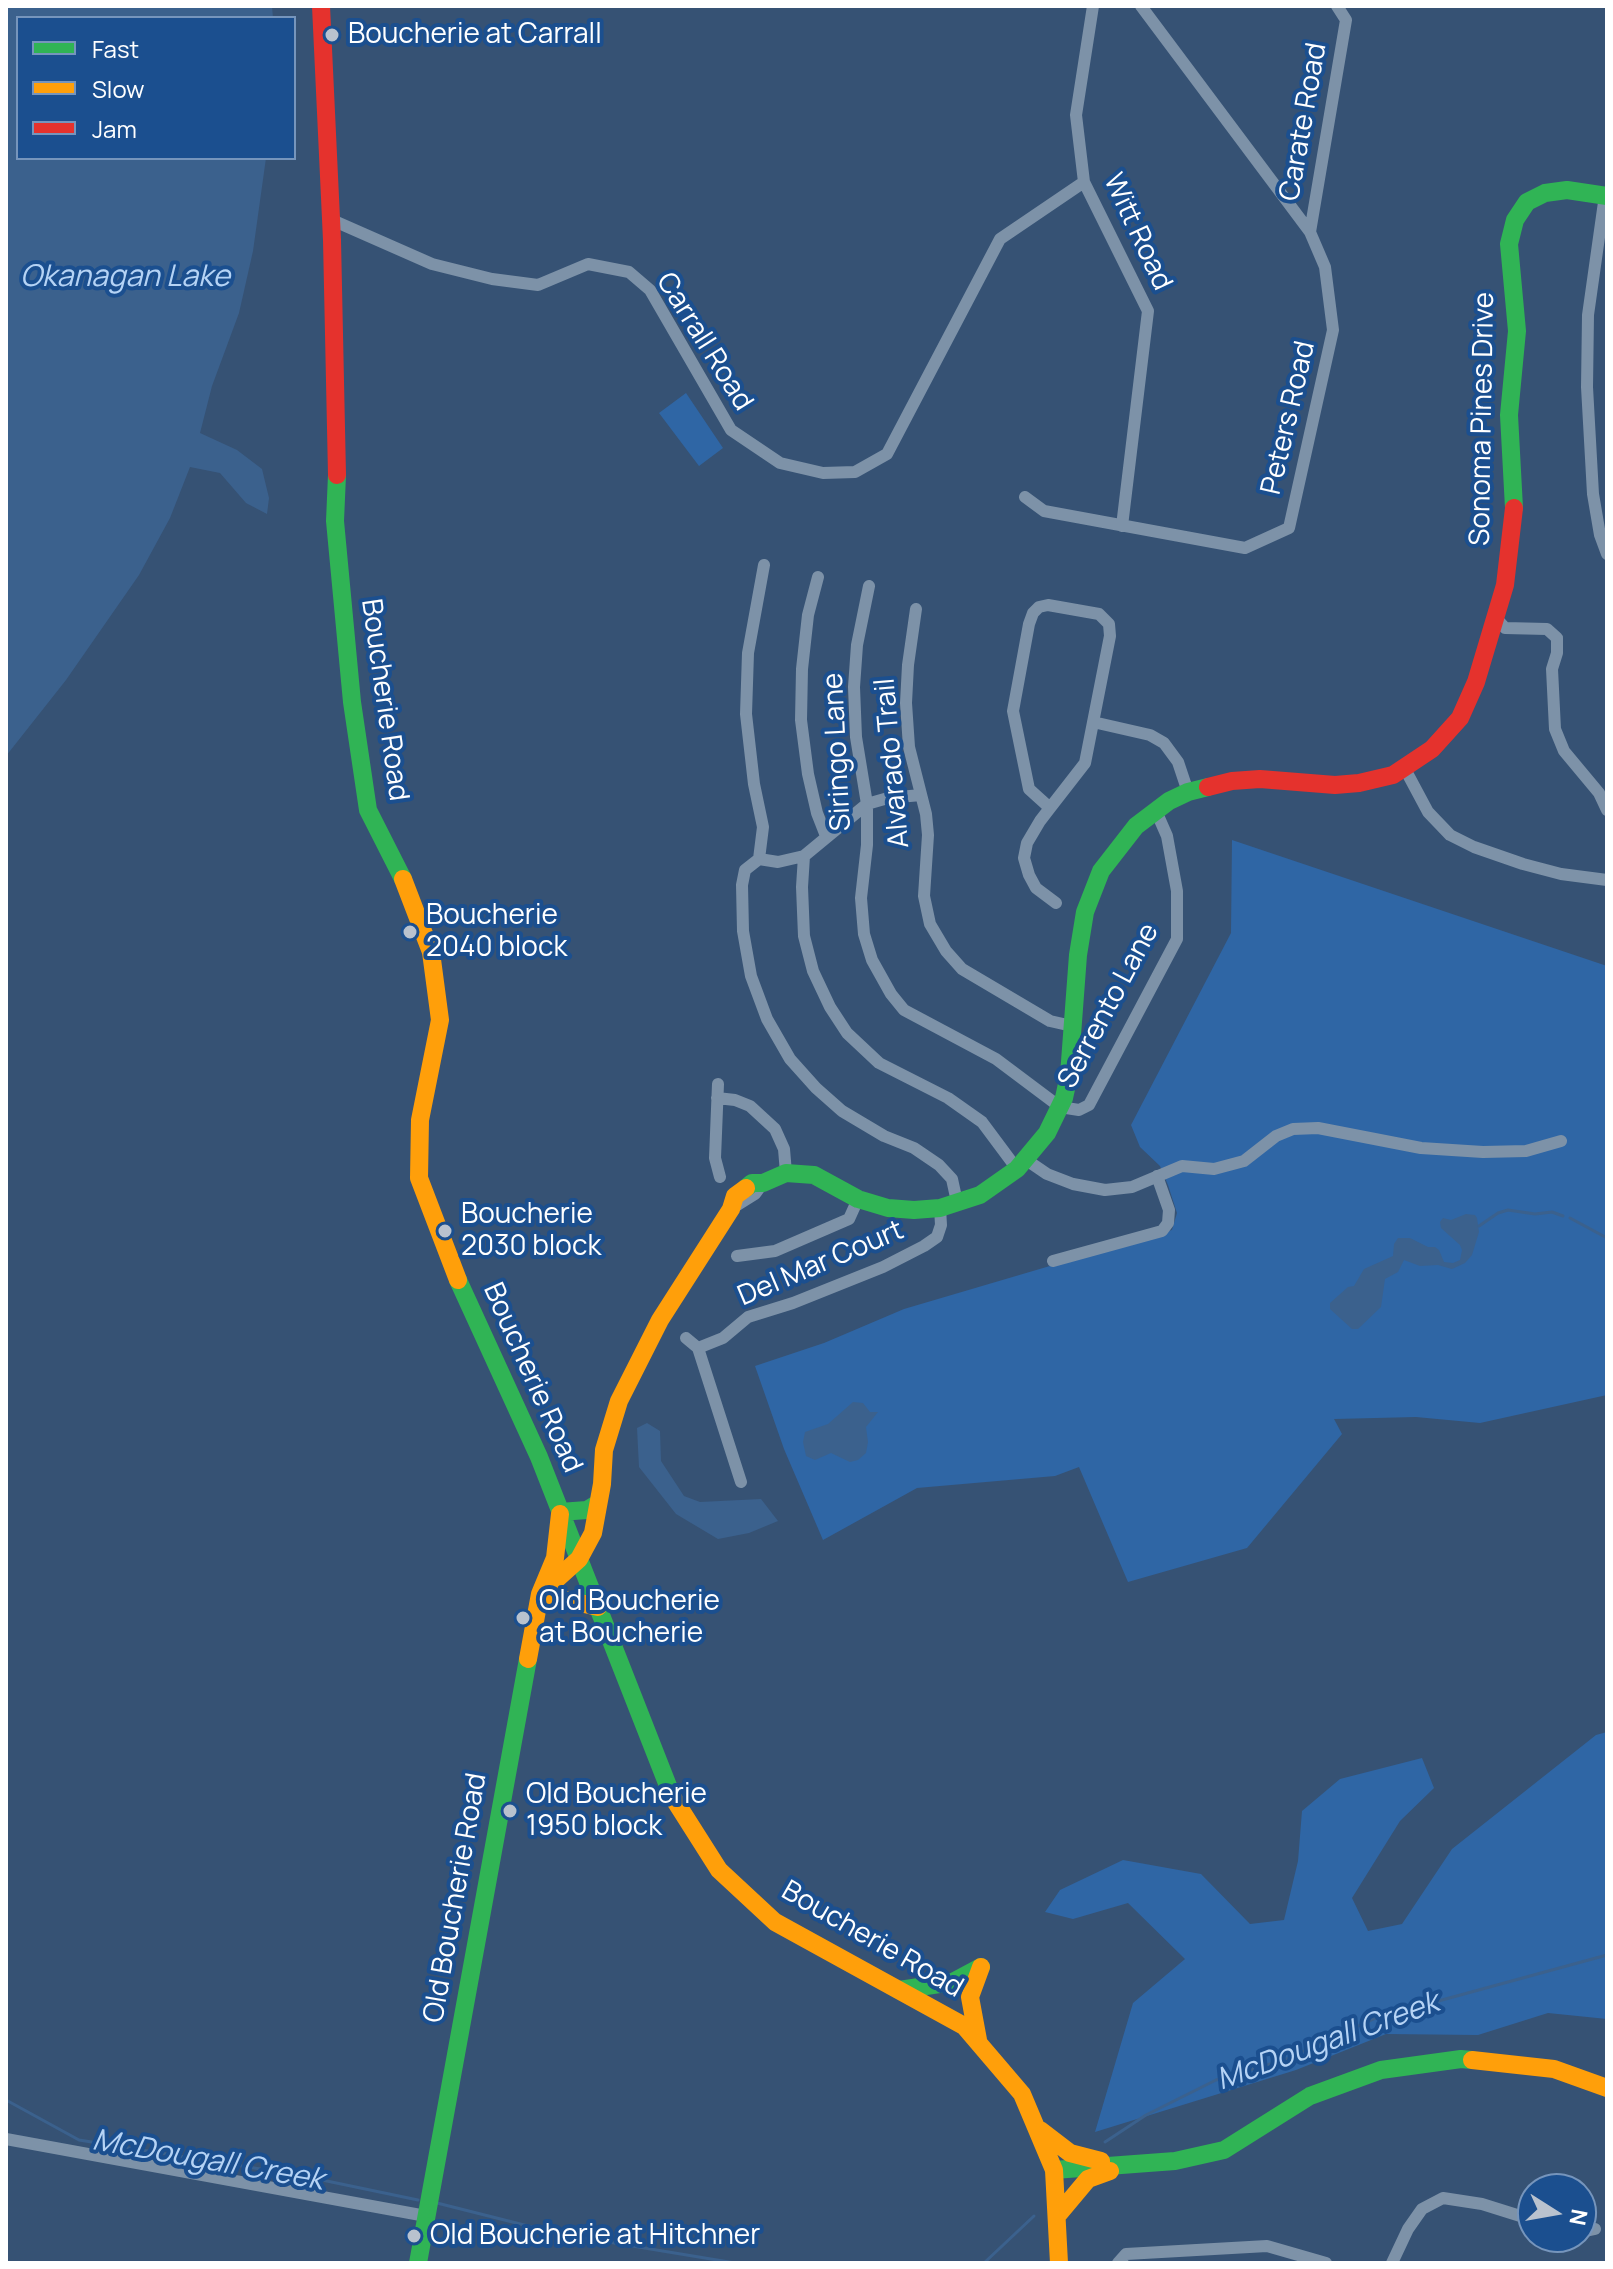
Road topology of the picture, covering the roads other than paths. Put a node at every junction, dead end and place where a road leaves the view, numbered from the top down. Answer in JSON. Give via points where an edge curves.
{"nodes":[{"id":1,"x":321,"y":6,"type":"edge"},
{"id":2,"x":1093,"y":6,"type":"edge"},
{"id":3,"x":1141,"y":6,"type":"edge"},
{"id":4,"x":1337,"y":6,"type":"edge"},
{"id":5,"x":1084,"y":182,"type":"junction"},
{"id":6,"x":1606,"y":196,"type":"edge"},
{"id":7,"x":332,"y":220,"type":"junction"},
{"id":8,"x":1310,"y":232,"type":"junction"},
{"id":9,"x":1025,"y":497,"type":"dead end"},
{"id":10,"x":1122,"y":526,"type":"junction"},
{"id":11,"x":1607,"y":554,"type":"edge"},
{"id":12,"x":764,"y":565,"type":"dead end"},
{"id":13,"x":818,"y":577,"type":"dead end"},
{"id":14,"x":869,"y":586,"type":"dead end"},
{"id":15,"x":916,"y":609,"type":"dead end"},
{"id":16,"x":1496,"y":618,"type":"junction"},
{"id":17,"x":1093,"y":722,"type":"junction"},
{"id":18,"x":1405,"y":769,"type":"junction"},
{"id":19,"x":1188,"y":792,"type":"junction"},
{"id":20,"x":921,"y":795,"type":"junction"},
{"id":21,"x":867,"y":804,"type":"junction"},
{"id":22,"x":1050,"y":808,"type":"junction"},
{"id":23,"x":1607,"y":810,"type":"edge"},
{"id":24,"x":1156,"y":811,"type":"junction"},
{"id":25,"x":826,"y":836,"type":"junction"},
{"id":26,"x":804,"y":856,"type":"junction"},
{"id":27,"x":759,"y":859,"type":"junction"},
{"id":28,"x":1607,"y":880,"type":"edge"},
{"id":29,"x":1056,"y":903,"type":"dead end"},
{"id":30,"x":1072,"y":1026,"type":"junction"},
{"id":31,"x":718,"y":1084,"type":"dead end"},
{"id":32,"x":717,"y":1098,"type":"junction"},
{"id":33,"x":1060,"y":1107,"type":"junction"},
{"id":34,"x":1561,"y":1141,"type":"dead end"},
{"id":35,"x":1021,"y":1164,"type":"junction"},
{"id":36,"x":786,"y":1173,"type":"junction"},
{"id":37,"x":1157,"y":1176,"type":"junction"},
{"id":38,"x":720,"y":1177,"type":"dead end"},
{"id":39,"x":858,"y":1199,"type":"junction"},
{"id":40,"x":949,"y":1205,"type":"junction"},
{"id":41,"x":737,"y":1256,"type":"dead end"},
{"id":42,"x":1053,"y":1261,"type":"dead end"},
{"id":43,"x":686,"y":1338,"type":"dead end"},
{"id":44,"x":698,"y":1348,"type":"junction"},
{"id":45,"x":741,"y":1482,"type":"dead end"},
{"id":46,"x":597,"y":1504,"type":"junction"},
{"id":47,"x":560,"y":1512,"type":"junction"},
{"id":48,"x":579,"y":1559,"type":"junction"},
{"id":49,"x":540,"y":1594,"type":"junction"},
{"id":50,"x":598,"y":1607,"type":"junction"},
{"id":51,"x":899,"y":1990,"type":"junction"},
{"id":52,"x":978,"y":2043,"type":"junction"},
{"id":53,"x":1607,"y":2088,"type":"edge"},
{"id":54,"x":1036,"y":2126,"type":"junction"},
{"id":55,"x":6,"y":2139,"type":"edge"},
{"id":56,"x":1128,"y":2164,"type":"junction"},
{"id":57,"x":1054,"y":2170,"type":"junction"},
{"id":58,"x":1517,"y":2215,"type":"edge"},
{"id":59,"x":426,"y":2216,"type":"junction"},
{"id":60,"x":1057,"y":2216,"type":"junction"},
{"id":61,"x":418,"y":2263,"type":"edge"},
{"id":62,"x":1059,"y":2263,"type":"edge"},
{"id":63,"x":1118,"y":2263,"type":"edge"},
{"id":64,"x":1326,"y":2263,"type":"edge"},
{"id":65,"x":1392,"y":2263,"type":"edge"}],
"edges":[{"from":1,"to":7,"type":"street","name":"Boucherie Road"},
{"from":2,"to":5,"type":"street","name":"Witt Road","via":[[1076,115]]},
{"from":3,"to":8,"type":"street","name":"Peters Road"},
{"from":4,"to":8,"type":"street","name":"Carate Road","via":[[1346,20]]},
{"from":5,"to":7,"type":"street","name":"Carrall Road","via":[[1000,239],[887,454],[855,472],[823,473],[780,463],[731,430],[650,290],[629,272],[588,264],[538,285],[492,279],[432,264]]},
{"from":5,"to":10,"type":"street","name":"Witt Road","via":[[1148,311]]},
{"from":6,"to":11,"type":"street","via":[[1588,315],[1587,387],[1593,494]]},
{"from":6,"to":16,"type":"street","name":"Sonoma Pines Drive","via":[[1567,190],[1545,193],[1527,202],[1515,220],[1509,244],[1517,331],[1509,415],[1514,515]]},
{"from":7,"to":47,"type":"street","name":"Boucherie Road","via":[[335,521],[352,702],[368,810],[411,895],[431,952],[440,1020],[420,1120],[419,1178]]},
{"from":8,"to":10,"type":"street","name":"Peters Road","via":[[1325,267],[1333,330],[1289,528],[1245,548]]},
{"from":9,"to":10,"type":"street","name":"Peters Road","via":[[1044,511]]},
{"from":12,"to":27,"type":"street","via":[[748,653],[746,714],[763,827]]},
{"from":13,"to":25,"type":"street","via":[[808,615],[801,720],[811,787]]},
{"from":14,"to":21,"type":"street","name":"Siringo Lane","via":[[854,687]]},
{"from":15,"to":20,"type":"street","name":"Alvarado Trail","via":[[906,703],[909,747]]},
{"from":16,"to":18,"type":"street","name":"Sonoma Pines Drive","via":[[1460,718]]},
{"from":16,"to":23,"type":"street","via":[[1505,628],[1547,629],[1557,638],[1552,669],[1555,729],[1564,751]]},
{"from":17,"to":19,"type":"street","via":[[1164,743],[1178,762]]},
{"from":17,"to":22,"type":"street","via":[[1085,763]]},
{"from":17,"to":22,"type":"street","via":[[1109,624],[1099,614],[1039,607],[1029,624],[1013,711],[1029,789]]},
{"from":18,"to":19,"type":"street","name":"Sonoma Pines Drive","via":[[1359,783],[1260,779]]},
{"from":18,"to":28,"type":"street","via":[[1428,812],[1450,835],[1523,864]]},
{"from":19,"to":24,"type":"street","name":"Sonoma Pines Drive"},
{"from":20,"to":21,"type":"street"},
{"from":20,"to":30,"type":"street","name":"Alvarado Trail","via":[[928,835],[924,896],[930,924],[946,951],[962,969],[1017,1002],[1050,1021]]},
{"from":21,"to":25,"type":"street"},
{"from":21,"to":33,"type":"street","name":"Siringo Lane","via":[[864,934],[891,994],[904,1010],[996,1059]]},
{"from":22,"to":29,"type":"street","via":[[1027,843],[1024,858],[1036,888]]},
{"from":24,"to":30,"type":"street","name":"Sonoma Pines Drive","via":[[1109,859],[1085,912]]},
{"from":24,"to":33,"type":"street","name":"Serrento Lane","via":[[1167,836],[1177,891],[1177,939],[1089,1105],[1079,1110]]},
{"from":25,"to":26,"type":"street"},
{"from":26,"to":27,"type":"street","via":[[778,862]]},
{"from":26,"to":35,"type":"street","via":[[804,936],[813,971],[852,1040],[879,1063],[982,1122]]},
{"from":27,"to":40,"type":"street","via":[[745,870],[743,931],[751,976],[767,1019],[790,1059],[842,1111],[939,1165],[952,1179]]},
{"from":30,"to":33,"type":"street","name":"Sonoma Pines Drive","via":[[1069,1075]]},
{"from":31,"to":32,"type":"street"},
{"from":32,"to":36,"type":"street","via":[[750,1106],[775,1129]]},
{"from":32,"to":38,"type":"street","via":[[715,1158]]},
{"from":33,"to":35,"type":"street","name":"Sonoma Pines Drive"},
{"from":34,"to":37,"type":"street","via":[[1526,1151],[1483,1152],[1293,1129],[1244,1161],[1214,1169],[1182,1166]]},
{"from":35,"to":37,"type":"street","via":[[1105,1190],[1132,1187]]},
{"from":35,"to":40,"type":"street","name":"Sonoma Pines Drive","via":[[989,1190]]},
{"from":36,"to":39,"type":"street","name":"Sonoma Pines Drive","via":[[814,1175]]},
{"from":36,"to":46,"type":"street","via":[[752,1183],[735,1196],[660,1320],[619,1401],[604,1450]]},
{"from":37,"to":42,"type":"street","via":[[1169,1210],[1162,1231]]},
{"from":39,"to":40,"type":"street","name":"Sonoma Pines Drive","via":[[888,1208]]},
{"from":39,"to":41,"type":"street","via":[[849,1219],[775,1251]]},
{"from":40,"to":44,"type":"street","name":"Del Mar Court","via":[[937,1237],[924,1246],[857,1278],[748,1317],[723,1338]]},
{"from":43,"to":44,"type":"street"},
{"from":44,"to":45,"type":"street"},
{"from":46,"to":47,"type":"street"},
{"from":46,"to":48,"type":"street","via":[[593,1533]]},
{"from":47,"to":48,"type":"street","name":"Boucherie Road"},
{"from":47,"to":49,"type":"street","name":"Old Boucherie Road","via":[[555,1558]]},
{"from":48,"to":49,"type":"street"},
{"from":48,"to":50,"type":"street","name":"Boucherie Road"},
{"from":49,"to":50,"type":"street"},
{"from":49,"to":59,"type":"street","name":"Old Boucherie Road"},
{"from":50,"to":51,"type":"street","name":"Boucherie Road","via":[[667,1788],[719,1870],[775,1922]]},
{"from":51,"to":52,"type":"street","name":"Boucherie Road","via":[[964,2026]]},
{"from":51,"to":52,"type":"street","via":[[953,1982],[981,1967],[970,1997]]},
{"from":52,"to":54,"type":"street","name":"Boucherie Road","via":[[1022,2094]]},
{"from":53,"to":56,"type":"street","via":[[1554,2069],[1461,2059],[1381,2070],[1310,2096],[1224,2150]]},
{"from":54,"to":56,"type":"street","via":[[1070,2153]]},
{"from":54,"to":57,"type":"street","name":"Boucherie Road"},
{"from":55,"to":59,"type":"street"},
{"from":56,"to":57,"type":"street"},
{"from":56,"to":60,"type":"street","via":[[1088,2179]]},
{"from":57,"to":60,"type":"street","name":"Boucherie Road"},
{"from":58,"to":65,"type":"street","via":[[1443,2198],[1422,2209]]},
{"from":59,"to":61,"type":"street","name":"Old Boucherie Road"},
{"from":60,"to":62,"type":"street","name":"Boucherie Road"},
{"from":63,"to":64,"type":"street","via":[[1126,2254],[1267,2246]]}]}
